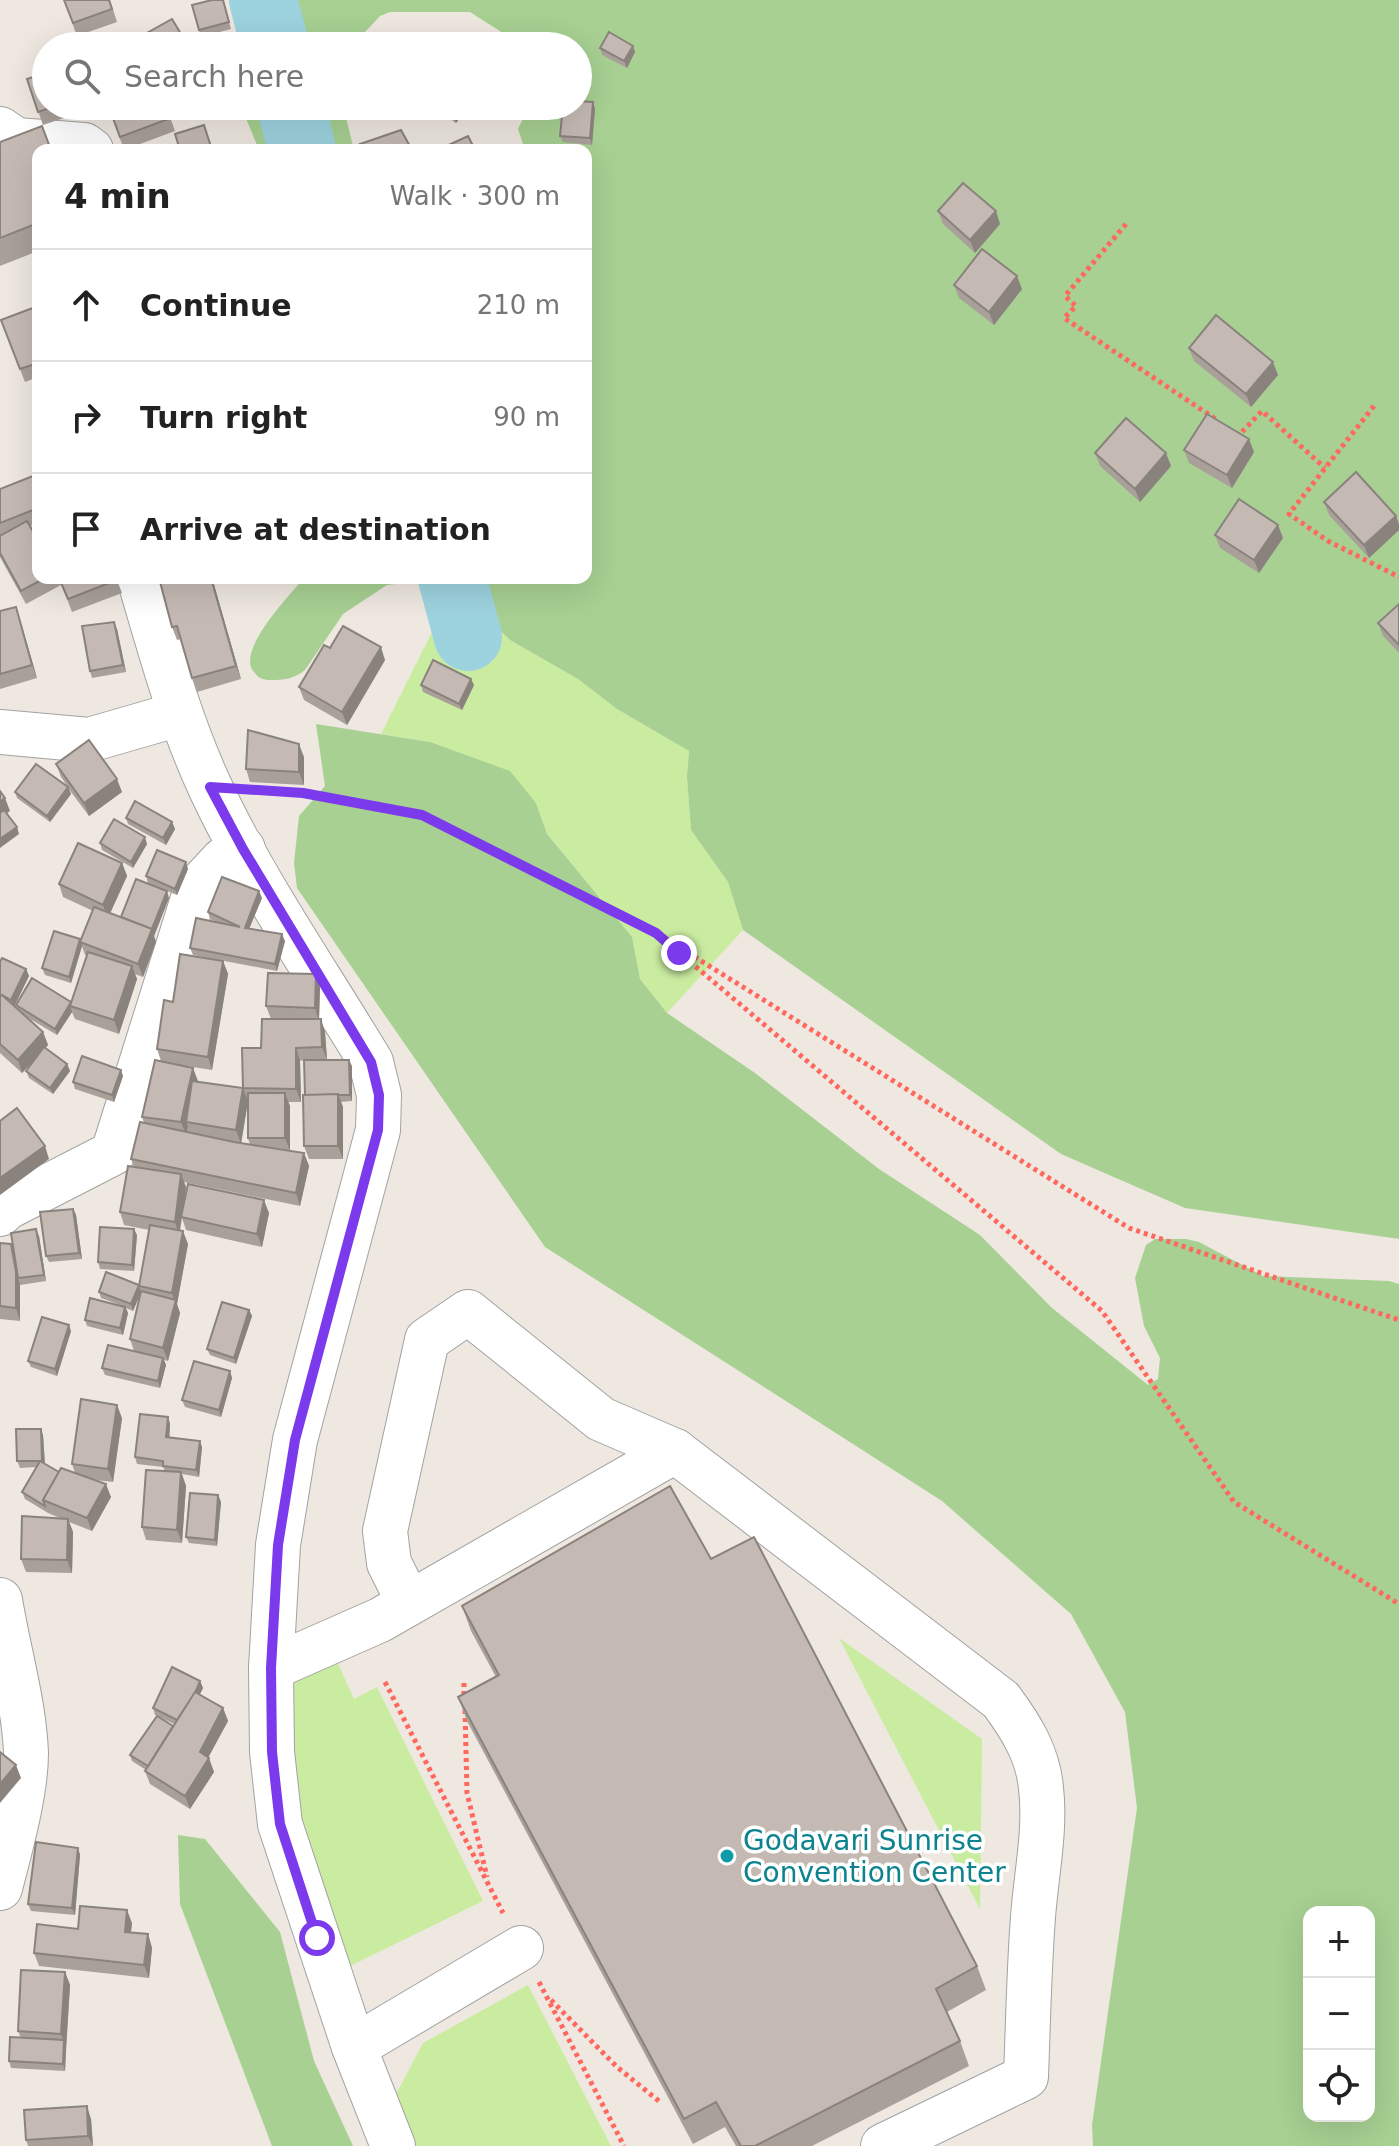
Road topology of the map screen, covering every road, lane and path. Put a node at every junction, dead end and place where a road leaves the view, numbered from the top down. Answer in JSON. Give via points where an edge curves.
{"nodes":[{"id":1,"x":0,"y":129,"type":"edge"},
{"id":2,"x":70,"y":144,"type":"edge"},
{"id":3,"x":1126,"y":224,"type":"dead end"},
{"id":4,"x":1374,"y":406,"type":"dead end"},
{"id":5,"x":1325,"y":468,"type":"junction"},
{"id":6,"x":1399,"y":577,"type":"edge"},
{"id":7,"x":141,"y":584,"type":"edge"},
{"id":8,"x":179,"y":714,"type":"junction"},
{"id":9,"x":0,"y":732,"type":"edge"},
{"id":10,"x":210,"y":787,"type":"junction"},
{"id":11,"x":243,"y":849,"type":"junction"},
{"id":12,"x":656,"y":933,"type":"junction"},
{"id":13,"x":0,"y":1214,"type":"edge"},
{"id":14,"x":1399,"y":1320,"type":"edge"},
{"id":15,"x":675,"y":1451,"type":"junction"},
{"id":16,"x":0,"y":1600,"type":"edge"},
{"id":17,"x":409,"y":1603,"type":"junction"},
{"id":18,"x":1399,"y":1604,"type":"edge"},
{"id":19,"x":271,"y":1668,"type":"junction"},
{"id":20,"x":464,"y":1683,"type":"dead end"},
{"id":21,"x":490,"y":1886,"type":"dead end"},
{"id":22,"x":0,"y":1888,"type":"edge"},
{"id":23,"x":521,"y":1948,"type":"dead end"},
{"id":24,"x":545,"y":1993,"type":"dead end"},
{"id":25,"x":354,"y":2047,"type":"junction"},
{"id":26,"x":660,"y":2102,"type":"edge"},
{"id":27,"x":393,"y":2146,"type":"edge"},
{"id":28,"x":883,"y":2146,"type":"edge"}],
"edges":[{"from":1,"to":2,"type":"street","via":[[16,140]]},
{"from":3,"to":5,"type":"path","via":[[1065,296],[1076,306],[1064,318],[1239,435],[1262,411]]},
{"from":4,"to":5,"type":"path"},
{"from":5,"to":6,"type":"path","via":[[1289,514],[1328,541]]},
{"from":7,"to":8,"type":"street"},
{"from":8,"to":9,"type":"street","via":[[89,740]]},
{"from":8,"to":10,"type":"street"},
{"from":10,"to":11,"type":"street"},
{"from":10,"to":12,"type":"path","via":[[303,793],[422,815]]},
{"from":11,"to":13,"type":"street","via":[[223,860],[196,889],[113,1153]]},
{"from":11,"to":19,"type":"street","via":[[371,1062],[379,1095],[378,1130],[295,1440],[278,1545]]},
{"from":12,"to":14,"type":"path","via":[[1129,1228]]},
{"from":12,"to":18,"type":"path","via":[[1102,1311],[1234,1502]]},
{"from":15,"to":17,"type":"street"},
{"from":15,"to":17,"type":"street","via":[[601,1419],[468,1312],[427,1340],[385,1531],[389,1563]]},
{"from":15,"to":28,"type":"street","via":[[1001,1700],[1034,1755],[1042,1820],[1026,2077]]},
{"from":16,"to":22,"type":"street","via":[[26,1756]]},
{"from":17,"to":19,"type":"street"},
{"from":19,"to":25,"type":"street","via":[[280,1824]]},
{"from":20,"to":21,"type":"path","via":[[467,1793]]},
{"from":23,"to":25,"type":"street"},
{"from":24,"to":26,"type":"path","via":[[617,2067]]},
{"from":25,"to":27,"type":"street"}]}
